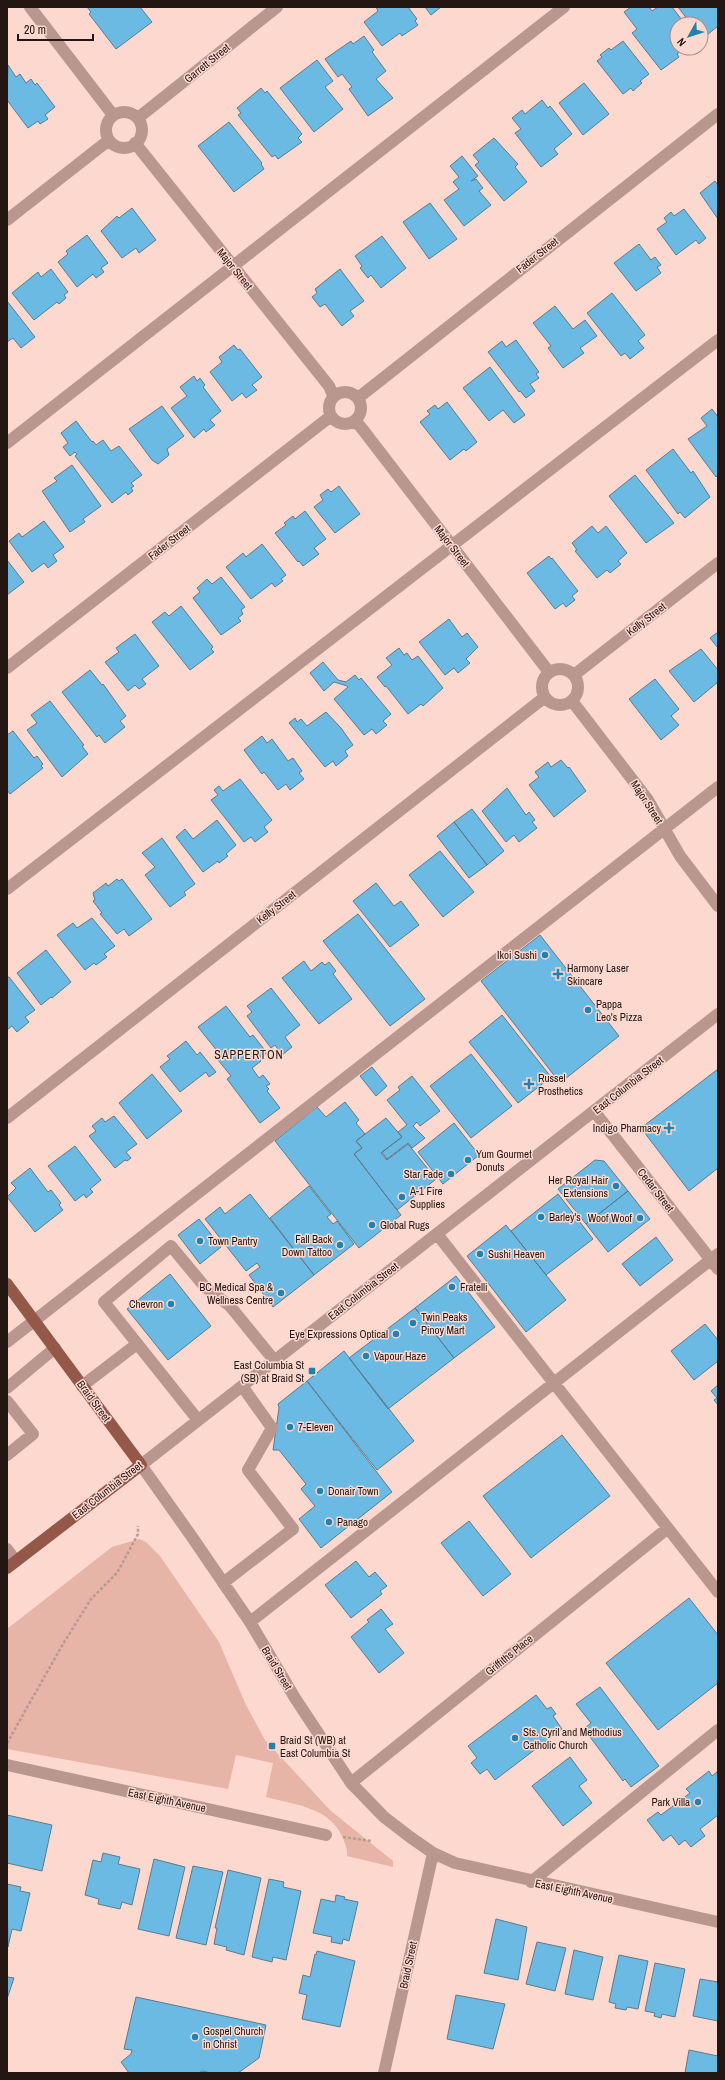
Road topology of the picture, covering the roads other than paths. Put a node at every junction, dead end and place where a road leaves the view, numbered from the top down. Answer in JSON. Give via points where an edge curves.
{"nodes":[{"id":1,"x":30,"y":7,"type":"edge"},
{"id":2,"x":277,"y":7,"type":"edge"},
{"id":3,"x":564,"y":7,"type":"edge"},
{"id":4,"x":718,"y":114,"type":"edge"},
{"id":5,"x":113,"y":115,"type":"junction"},
{"id":6,"x":138,"y":118,"type":"junction"},
{"id":7,"x":109,"y":140,"type":"junction"},
{"id":8,"x":135,"y":144,"type":"junction"},
{"id":9,"x":7,"y":220,"type":"edge"},
{"id":10,"x":234,"y":267,"type":"junction"},
{"id":11,"x":718,"y":340,"type":"edge"},
{"id":12,"x":333,"y":396,"type":"junction"},
{"id":13,"x":358,"y":398,"type":"junction"},
{"id":14,"x":330,"y":416,"type":"junction"},
{"id":15,"x":354,"y":422,"type":"junction"},
{"id":16,"x":7,"y":443,"type":"edge"},
{"id":17,"x":452,"y":546,"type":"junction"},
{"id":18,"x":718,"y":563,"type":"edge"},
{"id":19,"x":7,"y":668,"type":"edge"},
{"id":20,"x":549,"y":672,"type":"junction"},
{"id":21,"x":574,"y":675,"type":"junction"},
{"id":22,"x":545,"y":697,"type":"junction"},
{"id":23,"x":572,"y":701,"type":"junction"},
{"id":24,"x":718,"y":787,"type":"edge"},
{"id":25,"x":664,"y":829,"type":"junction"},
{"id":26,"x":7,"y":889,"type":"edge"},
{"id":27,"x":718,"y":906,"type":"edge"},
{"id":28,"x":718,"y":1014,"type":"edge"},
{"id":29,"x":594,"y":1111,"type":"junction"},
{"id":30,"x":7,"y":1118,"type":"edge"},
{"id":31,"x":436,"y":1234,"type":"junction"},
{"id":32,"x":716,"y":1261,"type":"edge"},
{"id":33,"x":7,"y":1284,"type":"edge"},
{"id":34,"x":36,"y":1320,"type":"junction"},
{"id":35,"x":7,"y":1342,"type":"edge"},
{"id":36,"x":137,"y":1344,"type":"junction"},
{"id":37,"x":55,"y":1348,"type":"junction"},
{"id":38,"x":274,"y":1360,"type":"junction"},
{"id":39,"x":554,"y":1383,"type":"junction"},
{"id":40,"x":82,"y":1386,"type":"junction"},
{"id":41,"x":242,"y":1386,"type":"junction"},
{"id":42,"x":7,"y":1388,"type":"edge"},
{"id":43,"x":7,"y":1401,"type":"edge"},
{"id":44,"x":198,"y":1420,"type":"junction"},
{"id":45,"x":7,"y":1455,"type":"edge"},
{"id":46,"x":141,"y":1465,"type":"junction"},
{"id":47,"x":668,"y":1528,"type":"junction"},
{"id":48,"x":7,"y":1550,"type":"edge"},
{"id":49,"x":12,"y":1564,"type":"edge"},
{"id":50,"x":223,"y":1583,"type":"junction"},
{"id":51,"x":718,"y":1592,"type":"edge"},
{"id":52,"x":250,"y":1622,"type":"junction"},
{"id":53,"x":718,"y":1730,"type":"edge"},
{"id":54,"x":7,"y":1765,"type":"edge"},
{"id":55,"x":351,"y":1783,"type":"junction"},
{"id":56,"x":326,"y":1835,"type":"road end"},
{"id":57,"x":433,"y":1853,"type":"junction"},
{"id":58,"x":531,"y":1882,"type":"junction"},
{"id":59,"x":718,"y":1922,"type":"edge"},
{"id":60,"x":384,"y":2073,"type":"edge"}],
"edges":[{"from":1,"to":5,"type":"street"},
{"from":2,"to":6,"type":"street","name":"Garrett Street"},
{"from":3,"to":10,"type":"street"},
{"from":4,"to":13,"type":"street","name":"Fader Street"},
{"from":5,"to":6,"type":"street","via":[[123,111]]},
{"from":5,"to":7,"type":"street","via":[[105,130]]},
{"from":6,"to":8,"type":"street","via":[[142,128]]},
{"from":7,"to":8,"type":"street","via":[[119,147]]},
{"from":7,"to":9,"type":"street"},
{"from":8,"to":10,"type":"street","name":"Major Street"},
{"from":10,"to":12,"type":"street","name":"Major Street","via":[[329,386]]},
{"from":10,"to":16,"type":"street"},
{"from":11,"to":17,"type":"street"},
{"from":12,"to":13,"type":"street","via":[[338,392],[349,392]]},
{"from":12,"to":14,"type":"street","via":[[328,405]]},
{"from":13,"to":15,"type":"street","via":[[362,408]]},
{"from":14,"to":15,"type":"street","via":[[338,423]]},
{"from":14,"to":19,"type":"street","name":"Fader Street"},
{"from":15,"to":17,"type":"street","name":"Major Street","via":[[360,426]]},
{"from":17,"to":20,"type":"street","name":"Major Street"},
{"from":17,"to":26,"type":"street"},
{"from":18,"to":21,"type":"street","name":"Kelly Street"},
{"from":20,"to":21,"type":"street","via":[[565,669]]},
{"from":20,"to":22,"type":"street","via":[[542,681],[542,692]]},
{"from":21,"to":23,"type":"street","via":[[578,691]]},
{"from":22,"to":23,"type":"street","via":[[555,705]]},
{"from":22,"to":30,"type":"street","name":"Kelly Street"},
{"from":23,"to":25,"type":"street","name":"Major Street","via":[[648,800]]},
{"from":24,"to":25,"type":"street"},
{"from":25,"to":27,"type":"street","name":"Major Street","via":[[680,856]]},
{"from":25,"to":34,"type":"street"},
{"from":28,"to":29,"type":"street","name":"East Columbia Street"},
{"from":29,"to":31,"type":"street","name":"East Columbia Street"},
{"from":29,"to":32,"type":"street","name":"Cedar Street"},
{"from":31,"to":38,"type":"street","name":"East Columbia Street"},
{"from":31,"to":39,"type":"street"},
{"from":32,"to":39,"type":"street"},
{"from":33,"to":34,"type":"main road","name":"Braid Street"},
{"from":34,"to":35,"type":"street"},
{"from":34,"to":37,"type":"main road","name":"Braid Street"},
{"from":36,"to":38,"type":"street","via":[[104,1302],[171,1246],[205,1287],[230,1306]]},
{"from":36,"to":40,"type":"street"},
{"from":36,"to":44,"type":"street"},
{"from":37,"to":40,"type":"main road","name":"Braid Street"},
{"from":37,"to":42,"type":"street"},
{"from":38,"to":41,"type":"street","name":"East Columbia Street"},
{"from":39,"to":47,"type":"street"},
{"from":39,"to":52,"type":"street"},
{"from":40,"to":46,"type":"main road","name":"Braid Street"},
{"from":41,"to":44,"type":"street","name":"East Columbia Street"},
{"from":41,"to":50,"type":"street","via":[[272,1428],[248,1470],[293,1529]]},
{"from":43,"to":45,"type":"street","via":[[33,1434]]},
{"from":44,"to":46,"type":"street","name":"East Columbia Street"},
{"from":46,"to":49,"type":"main road","name":"East Columbia Street"},
{"from":46,"to":50,"type":"street","name":"Braid Street"},
{"from":47,"to":51,"type":"street"},
{"from":47,"to":55,"type":"street","name":"Griffiths Place"},
{"from":48,"to":49,"type":"street"},
{"from":50,"to":52,"type":"street","name":"Braid Street"},
{"from":52,"to":55,"type":"street","name":"Braid Street","via":[[295,1698]]},
{"from":53,"to":58,"type":"street"},
{"from":54,"to":56,"type":"street","name":"East Eighth Avenue"},
{"from":55,"to":57,"type":"street","name":"Braid Street","via":[[384,1817]]},
{"from":57,"to":58,"type":"street","name":"East Eighth Avenue","via":[[455,1863]]},
{"from":57,"to":60,"type":"street","name":"Braid Street"},
{"from":58,"to":59,"type":"street","name":"East Eighth Avenue"}]}
